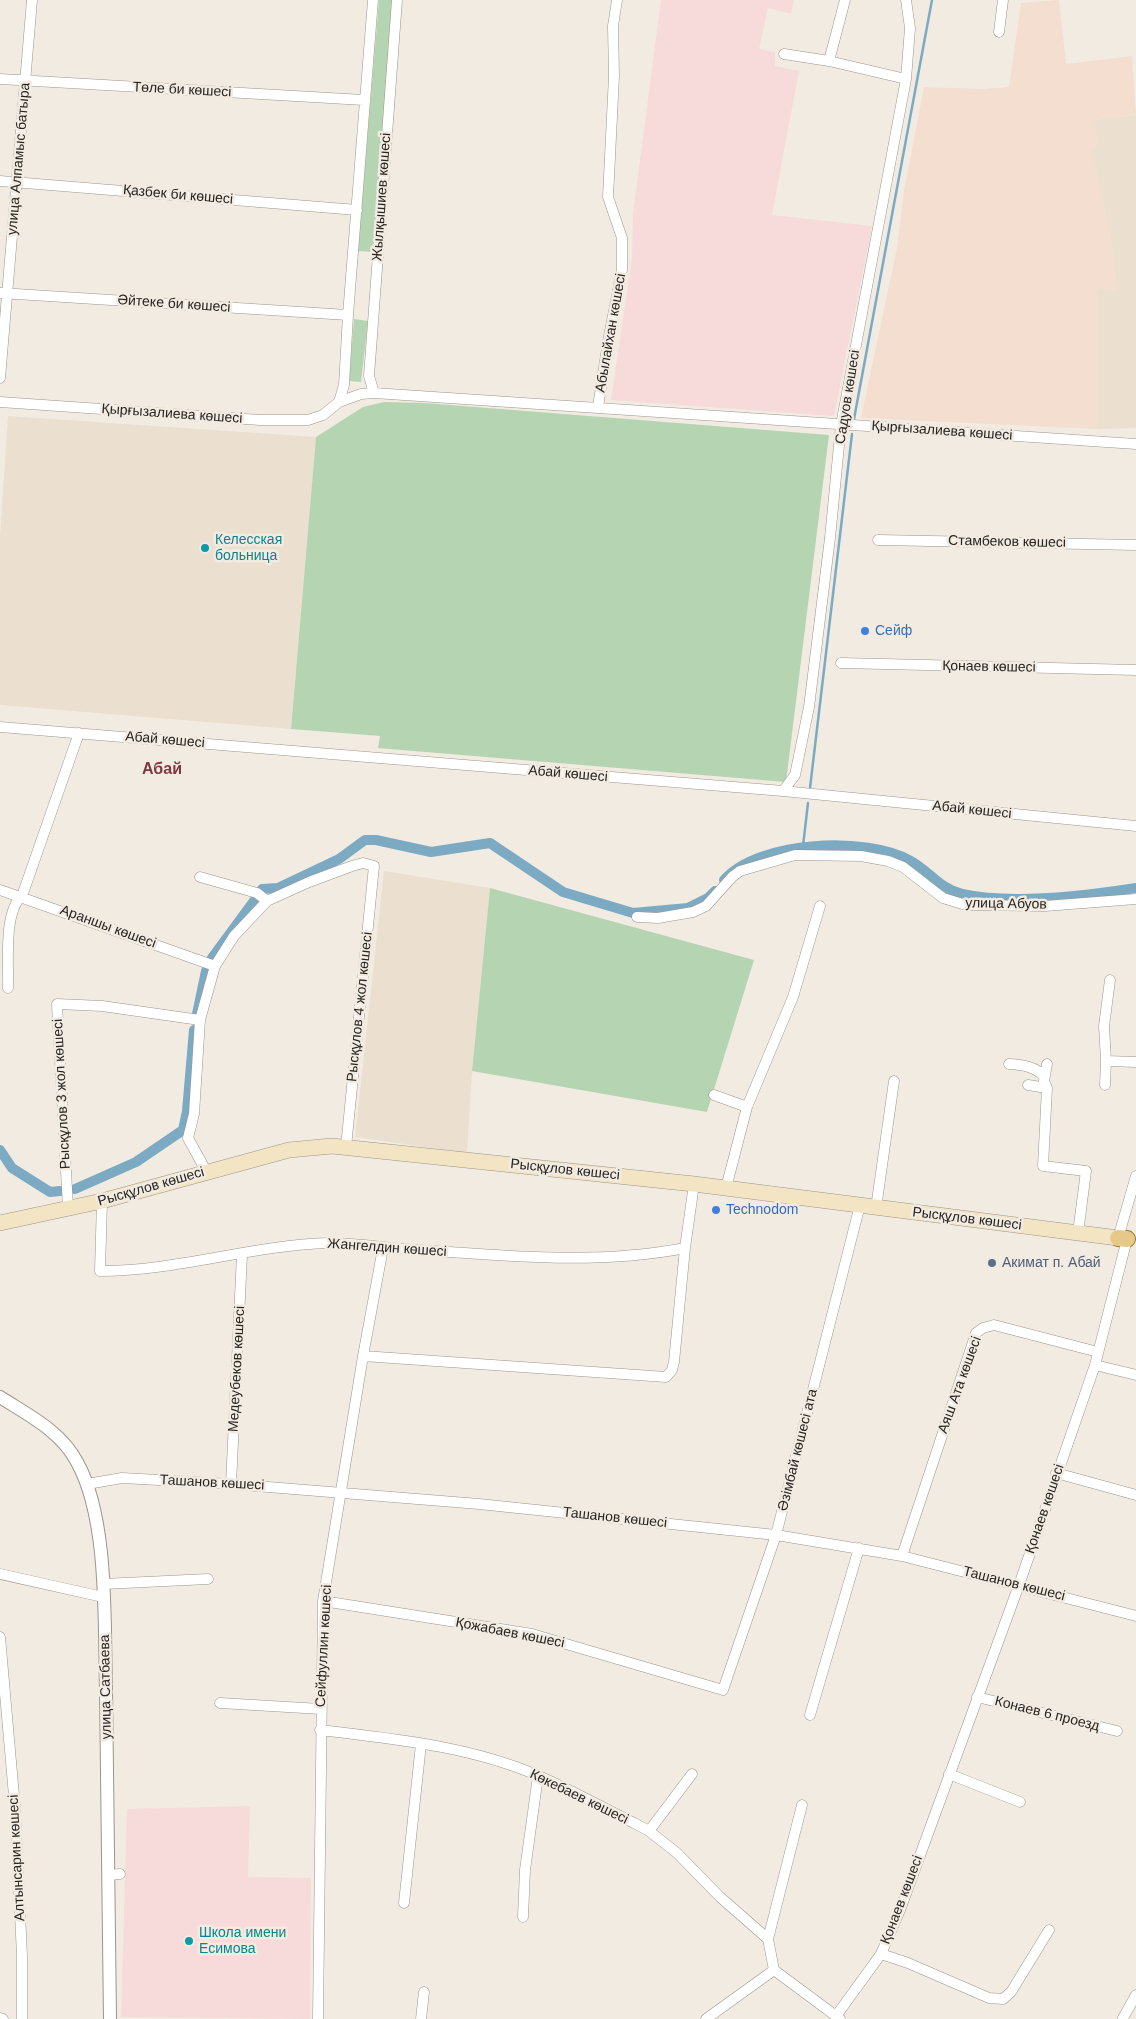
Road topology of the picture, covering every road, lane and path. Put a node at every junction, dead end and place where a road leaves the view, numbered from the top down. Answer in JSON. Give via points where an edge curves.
{"nodes":[{"id":1,"x":32,"y":0,"type":"edge"},
{"id":2,"x":373,"y":0,"type":"edge"},
{"id":3,"x":397,"y":0,"type":"edge"},
{"id":4,"x":616,"y":0,"type":"edge"},
{"id":5,"x":845,"y":0,"type":"edge"},
{"id":6,"x":906,"y":0,"type":"edge"},
{"id":7,"x":1003,"y":0,"type":"edge"},
{"id":8,"x":999,"y":32,"type":"dead end"},
{"id":9,"x":784,"y":54,"type":"dead end"},
{"id":10,"x":830,"y":61,"type":"junction"},
{"id":11,"x":0,"y":79,"type":"edge"},
{"id":12,"x":906,"y":79,"type":"junction"},
{"id":13,"x":26,"y":80,"type":"junction"},
{"id":14,"x":364,"y":100,"type":"junction"},
{"id":15,"x":0,"y":181,"type":"edge"},
{"id":16,"x":18,"y":182,"type":"junction"},
{"id":17,"x":357,"y":210,"type":"junction"},
{"id":18,"x":4,"y":293,"type":"edge"},
{"id":19,"x":348,"y":315,"type":"junction"},
{"id":20,"x":0,"y":378,"type":"edge"},
{"id":21,"x":345,"y":380,"type":"junction"},
{"id":22,"x":374,"y":393,"type":"junction"},
{"id":23,"x":361,"y":394,"type":"junction"},
{"id":24,"x":0,"y":402,"type":"edge"},
{"id":25,"x":339,"y":402,"type":"junction"},
{"id":26,"x":598,"y":407,"type":"junction"},
{"id":27,"x":841,"y":425,"type":"junction"},
{"id":28,"x":1136,"y":444,"type":"edge"},
{"id":29,"x":878,"y":540,"type":"dead end"},
{"id":30,"x":1136,"y":544,"type":"edge"},
{"id":31,"x":841,"y":663,"type":"dead end"},
{"id":32,"x":1136,"y":670,"type":"edge"},
{"id":33,"x":0,"y":727,"type":"edge"},
{"id":34,"x":79,"y":733,"type":"junction"},
{"id":35,"x":783,"y":791,"type":"junction"},
{"id":36,"x":1136,"y":826,"type":"edge"},
{"id":37,"x":200,"y":877,"type":"dead end"},
{"id":38,"x":0,"y":890,"type":"edge"},
{"id":39,"x":22,"y":896,"type":"junction"},
{"id":40,"x":1136,"y":899,"type":"edge"},
{"id":41,"x":267,"y":901,"type":"junction"},
{"id":42,"x":820,"y":906,"type":"dead end"},
{"id":43,"x":637,"y":918,"type":"dead end"},
{"id":44,"x":215,"y":966,"type":"junction"},
{"id":45,"x":1110,"y":980,"type":"dead end"},
{"id":46,"x":8,"y":988,"type":"dead end"},
{"id":47,"x":200,"y":1020,"type":"junction"},
{"id":48,"x":1106,"y":1061,"type":"junction"},
{"id":49,"x":1136,"y":1062,"type":"edge"},
{"id":50,"x":1008,"y":1064,"type":"dead end"},
{"id":51,"x":1047,"y":1064,"type":"dead end"},
{"id":52,"x":1044,"y":1077,"type":"junction"},
{"id":53,"x":894,"y":1081,"type":"dead end"},
{"id":54,"x":1028,"y":1085,"type":"dead end"},
{"id":55,"x":1105,"y":1085,"type":"dead end"},
{"id":56,"x":1048,"y":1088,"type":"junction"},
{"id":57,"x":714,"y":1095,"type":"dead end"},
{"id":58,"x":747,"y":1107,"type":"junction"},
{"id":59,"x":346,"y":1147,"type":"junction"},
{"id":60,"x":206,"y":1171,"type":"junction"},
{"id":61,"x":1136,"y":1176,"type":"edge"},
{"id":62,"x":694,"y":1184,"type":"junction"},
{"id":63,"x":726,"y":1188,"type":"junction"},
{"id":64,"x":102,"y":1201,"type":"junction"},
{"id":65,"x":860,"y":1205,"type":"junction"},
{"id":66,"x":68,"y":1208,"type":"junction"},
{"id":67,"x":876,"y":1208,"type":"junction"},
{"id":68,"x":0,"y":1223,"type":"edge"},
{"id":69,"x":1078,"y":1233,"type":"junction"},
{"id":70,"x":1127,"y":1240,"type":"edge"},
{"id":71,"x":383,"y":1248,"type":"junction"},
{"id":72,"x":685,"y":1248,"type":"junction"},
{"id":73,"x":242,"y":1255,"type":"junction"},
{"id":74,"x":1098,"y":1352,"type":"junction"},
{"id":75,"x":362,"y":1356,"type":"junction"},
{"id":76,"x":1095,"y":1366,"type":"junction"},
{"id":77,"x":1136,"y":1375,"type":"edge"},
{"id":78,"x":0,"y":1397,"type":"edge"},
{"id":79,"x":1056,"y":1473,"type":"junction"},
{"id":80,"x":87,"y":1484,"type":"junction"},
{"id":81,"x":231,"y":1484,"type":"junction"},
{"id":82,"x":341,"y":1492,"type":"junction"},
{"id":83,"x":1136,"y":1495,"type":"edge"},
{"id":84,"x":776,"y":1535,"type":"junction"},
{"id":85,"x":859,"y":1548,"type":"junction"},
{"id":86,"x":902,"y":1556,"type":"junction"},
{"id":87,"x":0,"y":1574,"type":"edge"},
{"id":88,"x":208,"y":1579,"type":"dead end"},
{"id":89,"x":1019,"y":1585,"type":"junction"},
{"id":90,"x":103,"y":1590,"type":"junction"},
{"id":91,"x":323,"y":1601,"type":"junction"},
{"id":92,"x":1136,"y":1616,"type":"edge"},
{"id":93,"x":0,"y":1637,"type":"edge"},
{"id":94,"x":722,"y":1690,"type":"joint"},
{"id":95,"x":977,"y":1697,"type":"junction"},
{"id":96,"x":220,"y":1703,"type":"dead end"},
{"id":97,"x":321,"y":1709,"type":"junction"},
{"id":98,"x":810,"y":1715,"type":"dead end"},
{"id":99,"x":320,"y":1730,"type":"junction"},
{"id":100,"x":1117,"y":1731,"type":"dead end"},
{"id":101,"x":421,"y":1744,"type":"junction"},
{"id":102,"x":692,"y":1774,"type":"dead end"},
{"id":103,"x":949,"y":1774,"type":"junction"},
{"id":104,"x":538,"y":1776,"type":"junction"},
{"id":105,"x":1020,"y":1802,"type":"dead end"},
{"id":106,"x":802,"y":1805,"type":"dead end"},
{"id":107,"x":649,"y":1831,"type":"junction"},
{"id":108,"x":404,"y":1903,"type":"dead end"},
{"id":109,"x":522,"y":1917,"type":"dead end"},
{"id":110,"x":1049,"y":1930,"type":"dead end"},
{"id":111,"x":768,"y":1939,"type":"junction"},
{"id":112,"x":881,"y":1954,"type":"junction"},
{"id":113,"x":774,"y":1970,"type":"junction"},
{"id":114,"x":424,"y":1992,"type":"dead end"},
{"id":115,"x":1136,"y":1995,"type":"edge"},
{"id":116,"x":838,"y":2017,"type":"edge"},
{"id":117,"x":1123,"y":2018,"type":"dead end"},
{"id":118,"x":22,"y":2019,"type":"edge"},
{"id":119,"x":110,"y":2019,"type":"edge"},
{"id":120,"x":318,"y":2019,"type":"edge"},
{"id":121,"x":421,"y":2019,"type":"edge"},
{"id":122,"x":706,"y":2019,"type":"edge"}],
"edges":[{"from":1,"to":13,"type":"street","name":"улица Алпамыс батыра"},
{"from":2,"to":14,"type":"street","name":"Жылқышиев көшесі"},
{"from":3,"to":22,"type":"street","name":"Жылқышиев көшесі","via":[[369,376]]},
{"from":4,"to":26,"type":"street","name":"Абылайхан көшесі","via":[[608,196],[622,238],[622,270]]},
{"from":5,"to":10,"type":"street"},
{"from":6,"to":12,"type":"street","name":"Садуов көшесі","via":[[910,28]]},
{"from":7,"to":8,"type":"street"},
{"from":9,"to":10,"type":"street"},
{"from":10,"to":12,"type":"street"},
{"from":11,"to":13,"type":"street","name":"Төле би көшесі"},
{"from":12,"to":27,"type":"street","name":"Садуов көшесі"},
{"from":13,"to":14,"type":"street","name":"Төле би көшесі"},
{"from":13,"to":16,"type":"street","name":"улица Алпамыс батыра"},
{"from":14,"to":17,"type":"street","name":"Жылқышиев көшесі"},
{"from":15,"to":16,"type":"street","name":"Қазбек би көшесі"},
{"from":16,"to":17,"type":"street","name":"Қазбек би көшесі"},
{"from":16,"to":18,"type":"street","name":"улица Алпамыс батыра"},
{"from":17,"to":19,"type":"street","name":"Жылқышиев көшесі"},
{"from":18,"to":19,"type":"street","name":"Әйтеке би көшесі"},
{"from":18,"to":20,"type":"street","name":"улица Алпамыс батыра"},
{"from":19,"to":21,"type":"street","name":"Жылқышиев көшесі"},
{"from":21,"to":23,"type":"street"},
{"from":21,"to":25,"type":"street","name":"Жылқышиев көшесі"},
{"from":22,"to":23,"type":"street","name":"Абылайхан көшесі"},
{"from":22,"to":26,"type":"street","name":"Абылайхан көшесі"},
{"from":23,"to":25,"type":"street","name":"Абылайхан көшесі"},
{"from":24,"to":25,"type":"street","name":"Қырғызалиева көшесі","via":[[298,421],[318,417]]},
{"from":26,"to":27,"type":"street","name":"Қырғызалиева көшесі"},
{"from":27,"to":28,"type":"street","name":"Қырғызалиева көшесі"},
{"from":27,"to":35,"type":"street","name":"Садуов көшесі","via":[[809,707],[795,775]]},
{"from":29,"to":30,"type":"street","name":"Стамбеков көшесі"},
{"from":31,"to":32,"type":"street","name":"Қонаев көшесі"},
{"from":33,"to":34,"type":"street","name":"Абай көшесі"},
{"from":34,"to":35,"type":"street","name":"Абай көшесі"},
{"from":34,"to":39,"type":"street"},
{"from":35,"to":36,"type":"street","name":"Абай көшесі"},
{"from":37,"to":41,"type":"street","via":[[257,893]]},
{"from":38,"to":39,"type":"street","name":"Араншы көшесі"},
{"from":39,"to":44,"type":"street","name":"Араншы көшесі"},
{"from":39,"to":46,"type":"street","via":[[10,922]]},
{"from":40,"to":43,"type":"street","name":"улица Абуов","via":[[1045,906],[966,905],[943,898],[902,867],[888,861],[861,856],[795,854],[740,871],[706,906],[693,912]]},
{"from":41,"to":44,"type":"street","via":[[234,936]]},
{"from":41,"to":59,"type":"street","name":"Рысқұлов 4 жол көшесі","via":[[352,866],[363,863],[374,866]]},
{"from":42,"to":58,"type":"street","via":[[794,998]]},
{"from":44,"to":47,"type":"street"},
{"from":45,"to":48,"type":"street","via":[[1104,1026]]},
{"from":47,"to":60,"type":"street","via":[[194,1114],[188,1138]]},
{"from":47,"to":66,"type":"street","name":"Рысқұлов 3 жол көшесі","via":[[102,1006],[57,1004]]},
{"from":48,"to":49,"type":"street"},
{"from":48,"to":55,"type":"street"},
{"from":50,"to":52,"type":"street","via":[[1037,1070]]},
{"from":51,"to":52,"type":"street"},
{"from":52,"to":56,"type":"street"},
{"from":53,"to":67,"type":"street"},
{"from":54,"to":56,"type":"street"},
{"from":56,"to":69,"type":"street","via":[[1043,1166],[1086,1171]]},
{"from":57,"to":58,"type":"street"},
{"from":58,"to":63,"type":"street"},
{"from":59,"to":60,"type":"main road","name":"Рысқұлов көшесі","via":[[289,1150]]},
{"from":59,"to":62,"type":"main road","name":"Рысқұлов көшесі"},
{"from":60,"to":64,"type":"main road","name":"Рысқұлов көшесі"},
{"from":61,"to":70,"type":"street","name":"Қонаев көшесі"},
{"from":62,"to":63,"type":"main road","name":"Рысқұлов көшесі"},
{"from":62,"to":72,"type":"street"},
{"from":63,"to":65,"type":"main road","name":"Рысқұлов көшесі"},
{"from":64,"to":66,"type":"main road","name":"Рысқұлов көшесі"},
{"from":64,"to":73,"type":"street","name":"Жангелдин көшесі","via":[[100,1271],[172,1266]]},
{"from":65,"to":67,"type":"main road","name":"Рысқұлов көшесі"},
{"from":65,"to":84,"type":"street","name":"Әзімбай көшесі ата"},
{"from":66,"to":68,"type":"main road","name":"Рысқұлов көшесі"},
{"from":67,"to":69,"type":"main road","name":"Рысқұлов көшесі"},
{"from":69,"to":70,"type":"main road","name":"Рысқұлов көшесі"},
{"from":70,"to":74,"type":"street","name":"Қонаев көшесі"},
{"from":71,"to":72,"type":"street","name":"Жангелдин көшесі","via":[[612,1258]]},
{"from":71,"to":73,"type":"street","name":"Жангелдин көшесі","via":[[330,1243]]},
{"from":71,"to":75,"type":"street","name":"Сейфуллин көшесі"},
{"from":72,"to":75,"type":"street","via":[[674,1362],[666,1377]]},
{"from":73,"to":81,"type":"street","name":"Медеубеков көшесі"},
{"from":74,"to":76,"type":"street","name":"Қонаев көшесі"},
{"from":74,"to":86,"type":"street","name":"Аяш Ата көшесі","via":[[994,1325],[976,1333]]},
{"from":75,"to":82,"type":"street","name":"Сейфуллин көшесі"},
{"from":76,"to":77,"type":"street"},
{"from":76,"to":79,"type":"street","name":"Қонаев көшесі"},
{"from":78,"to":80,"type":"street","name":"улица Сатбаева","via":[[62,1441],[78,1463]]},
{"from":79,"to":83,"type":"street"},
{"from":79,"to":89,"type":"street","name":"Қонаев көшесі"},
{"from":80,"to":81,"type":"street","name":"Ташанов көшесі","via":[[122,1478]]},
{"from":80,"to":90,"type":"street","name":"улица Сатбаева","via":[[97,1522]]},
{"from":81,"to":82,"type":"street","name":"Ташанов көшесі"},
{"from":82,"to":84,"type":"street","name":"Ташанов көшесі"},
{"from":82,"to":91,"type":"street","name":"Сейфуллин көшесі"},
{"from":84,"to":85,"type":"street","name":"Ташанов көшесі"},
{"from":84,"to":94,"type":"street","name":"Әзімбай көшесі ата"},
{"from":85,"to":86,"type":"street","name":"Ташанов көшесі"},
{"from":85,"to":98,"type":"street"},
{"from":86,"to":89,"type":"street","name":"Ташанов көшесі"},
{"from":87,"to":90,"type":"street"},
{"from":88,"to":90,"type":"street"},
{"from":89,"to":92,"type":"street","name":"Ташанов көшесі"},
{"from":89,"to":95,"type":"street","name":"Қонаев көшесі"},
{"from":90,"to":119,"type":"street","name":"улица Сатбаева","via":[[115,1875]]},
{"from":91,"to":94,"type":"street","name":"Қожабаев көшесі","via":[[532,1634]]},
{"from":91,"to":97,"type":"street","name":"Сейфуллин көшесі"},
{"from":93,"to":118,"type":"street","name":"Алтынсарин көшесі","via":[[15,1807]]},
{"from":95,"to":100,"type":"street","name":"Конаев 6 проезд"},
{"from":95,"to":103,"type":"street","name":"Қонаев көшесі"},
{"from":96,"to":97,"type":"street"},
{"from":97,"to":99,"type":"street","name":"Сейфуллин көшесі"},
{"from":99,"to":101,"type":"street","name":"Көкебаев көшесі"},
{"from":99,"to":120,"type":"street","name":"Сейфуллин көшесі"},
{"from":101,"to":104,"type":"street","name":"Көкебаев көшесі","via":[[458,1750]]},
{"from":101,"to":108,"type":"street"},
{"from":102,"to":107,"type":"street"},
{"from":103,"to":105,"type":"street"},
{"from":103,"to":112,"type":"street","name":"Қонаев көшесі"},
{"from":104,"to":107,"type":"street","name":"Көкебаев көшесі"},
{"from":104,"to":109,"type":"street"},
{"from":106,"to":111,"type":"street"},
{"from":107,"to":111,"type":"street","name":"Көкебаев көшесі","via":[[677,1853]]},
{"from":110,"to":112,"type":"street","via":[[1011,1992],[1003,1999],[990,1998]]},
{"from":111,"to":113,"type":"street"},
{"from":112,"to":116,"type":"street","name":"Қонаев көшесі"},
{"from":113,"to":116,"type":"street"},
{"from":113,"to":122,"type":"street"},
{"from":114,"to":121,"type":"street"},
{"from":115,"to":117,"type":"street"}]}
